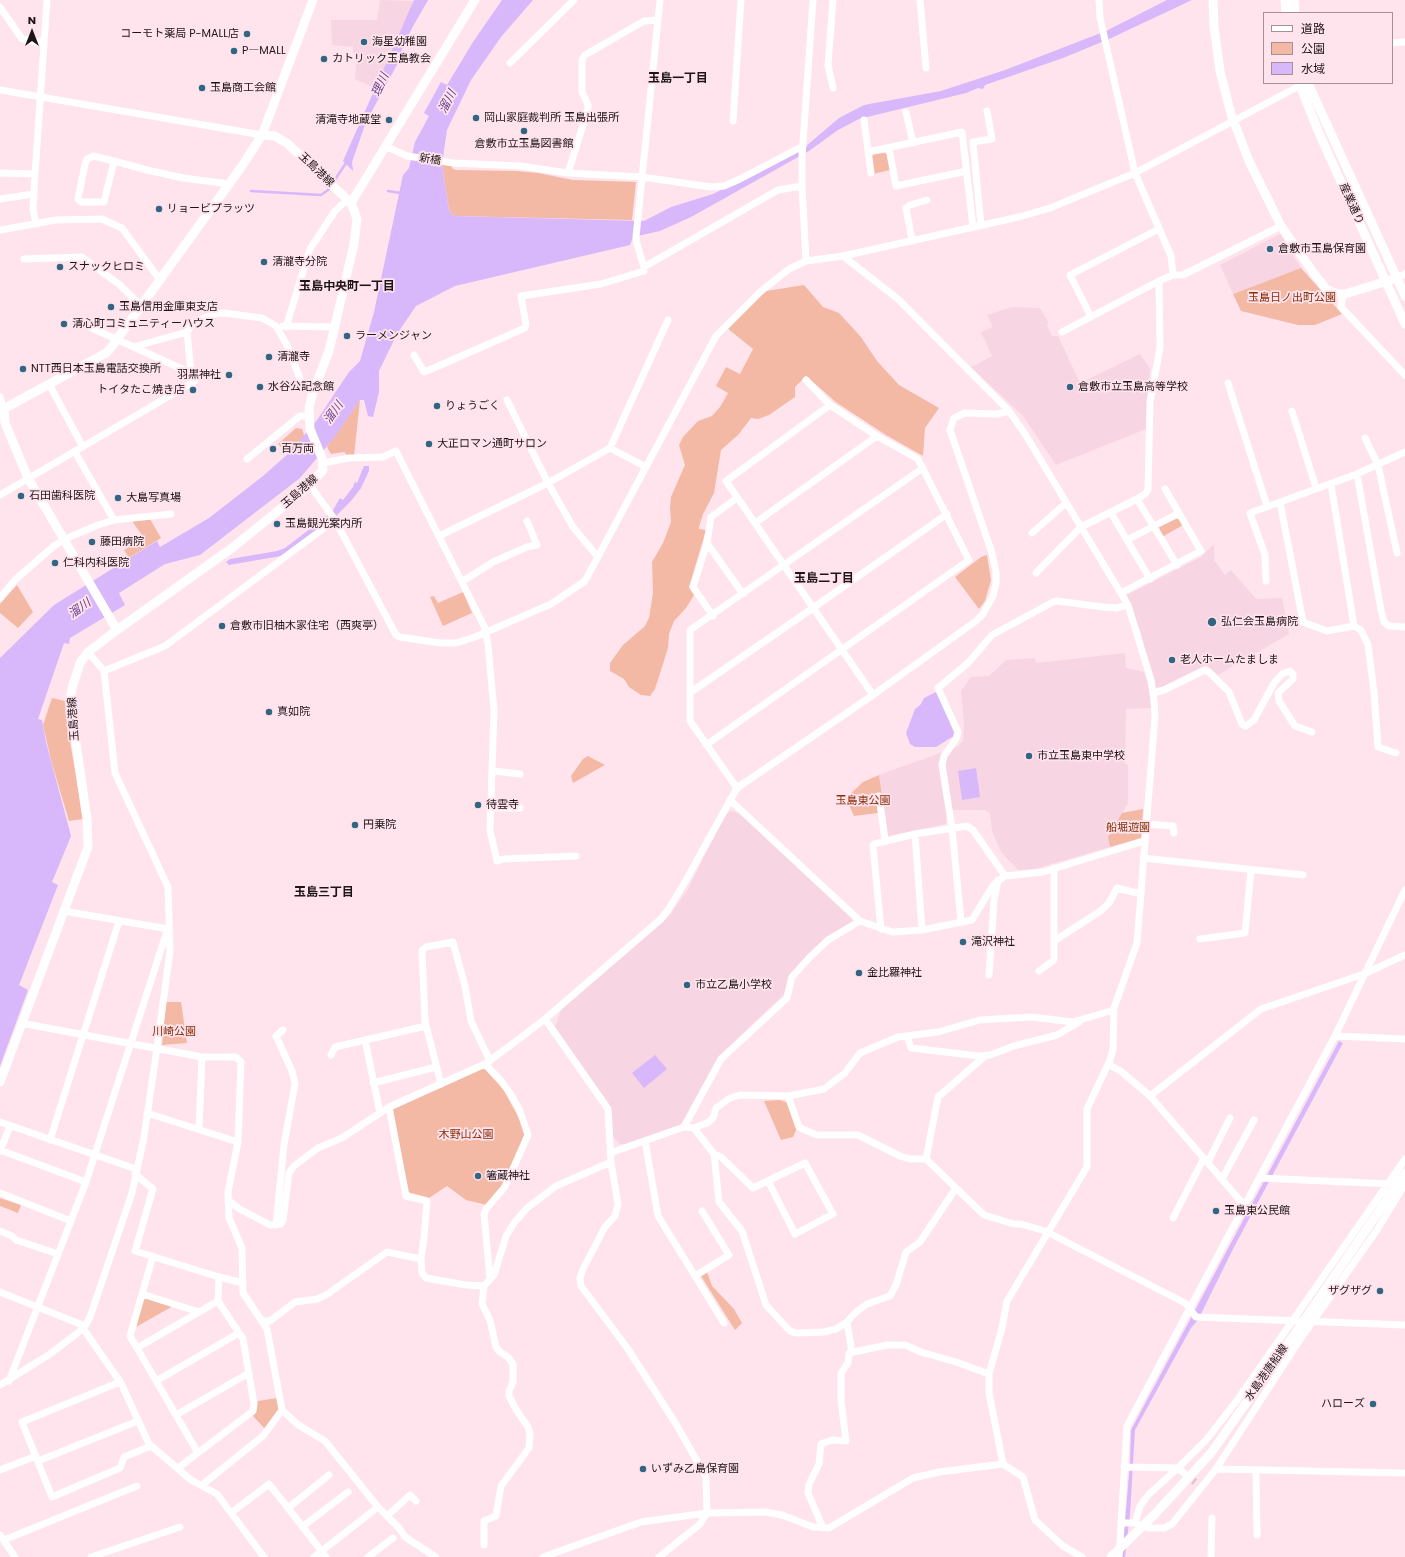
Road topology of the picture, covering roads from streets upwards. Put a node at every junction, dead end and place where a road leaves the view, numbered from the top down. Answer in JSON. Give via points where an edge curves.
{"nodes":[{"id":1,"x":47,"y":0,"type":"edge"},
{"id":2,"x":313,"y":0,"type":"edge"},
{"id":3,"x":475,"y":0,"type":"edge"},
{"id":4,"x":574,"y":0,"type":"edge"},
{"id":5,"x":660,"y":0,"type":"edge"},
{"id":6,"x":741,"y":0,"type":"edge"},
{"id":7,"x":813,"y":0,"type":"edge"},
{"id":8,"x":833,"y":0,"type":"edge"},
{"id":9,"x":920,"y":0,"type":"edge"},
{"id":10,"x":1099,"y":0,"type":"edge"},
{"id":11,"x":1213,"y":0,"type":"edge"},
{"id":12,"x":1285,"y":0,"type":"edge"},
{"id":13,"x":1294,"y":0,"type":"edge"},
{"id":14,"x":0,"y":7,"type":"edge"},
{"id":15,"x":1286,"y":12,"type":"edge"},
{"id":16,"x":1295,"y":12,"type":"edge"},
{"id":17,"x":658,"y":20,"type":"junction"},
{"id":18,"x":1405,"y":42,"type":"edge"},
{"id":19,"x":44,"y":43,"type":"junction"},
{"id":20,"x":1393,"y":43,"type":"edge"},
{"id":21,"x":510,"y":63,"type":"dead end"},
{"id":22,"x":926,"y":68,"type":"dead end"},
{"id":23,"x":1303,"y":84,"type":"edge"},
{"id":24,"x":833,"y":88,"type":"dead end"},
{"id":25,"x":0,"y":90,"type":"edge"},
{"id":26,"x":41,"y":97,"type":"junction"},
{"id":27,"x":987,"y":111,"type":"dead end"},
{"id":28,"x":906,"y":112,"type":"dead end"},
{"id":29,"x":733,"y":120,"type":"dead end"},
{"id":30,"x":864,"y":120,"type":"dead end"},
{"id":31,"x":1234,"y":122,"type":"junction"},
{"id":32,"x":262,"y":135,"type":"junction"},
{"id":33,"x":973,"y":142,"type":"junction"},
{"id":34,"x":914,"y":143,"type":"junction"},
{"id":35,"x":964,"y":143,"type":"junction"},
{"id":36,"x":384,"y":146,"type":"junction"},
{"id":37,"x":802,"y":146,"type":"junction"},
{"id":38,"x":889,"y":148,"type":"junction"},
{"id":39,"x":868,"y":152,"type":"junction"},
{"id":40,"x":114,"y":161,"type":"junction"},
{"id":41,"x":967,"y":171,"type":"junction"},
{"id":42,"x":0,"y":173,"type":"edge"},
{"id":43,"x":568,"y":173,"type":"junction"},
{"id":44,"x":871,"y":173,"type":"dead end"},
{"id":45,"x":1135,"y":173,"type":"junction"},
{"id":46,"x":35,"y":174,"type":"junction"},
{"id":47,"x":642,"y":177,"type":"junction"},
{"id":48,"x":229,"y":184,"type":"junction"},
{"id":49,"x":802,"y":186,"type":"junction"},
{"id":50,"x":34,"y":194,"type":"junction"},
{"id":51,"x":0,"y":200,"type":"edge"},
{"id":52,"x":927,"y":200,"type":"dead end"},
{"id":53,"x":349,"y":201,"type":"junction"},
{"id":54,"x":36,"y":224,"type":"junction"},
{"id":55,"x":981,"y":225,"type":"junction"},
{"id":56,"x":1281,"y":226,"type":"junction"},
{"id":57,"x":973,"y":227,"type":"junction"},
{"id":58,"x":1159,"y":228,"type":"junction"},
{"id":59,"x":0,"y":230,"type":"edge"},
{"id":60,"x":912,"y":240,"type":"junction"},
{"id":61,"x":843,"y":256,"type":"junction"},
{"id":62,"x":24,"y":259,"type":"dead end"},
{"id":63,"x":806,"y":261,"type":"junction"},
{"id":64,"x":644,"y":271,"type":"dead end"},
{"id":65,"x":1173,"y":275,"type":"junction"},
{"id":66,"x":1401,"y":276,"type":"edge"},
{"id":67,"x":160,"y":280,"type":"junction"},
{"id":68,"x":1159,"y":281,"type":"junction"},
{"id":69,"x":1385,"y":281,"type":"junction"},
{"id":70,"x":1345,"y":294,"type":"junction"},
{"id":71,"x":1405,"y":296,"type":"edge"},
{"id":72,"x":140,"y":306,"type":"junction"},
{"id":73,"x":1091,"y":317,"type":"junction"},
{"id":74,"x":74,"y":320,"type":"dead end"},
{"id":75,"x":668,"y":320,"type":"dead end"},
{"id":76,"x":1405,"y":324,"type":"edge"},
{"id":77,"x":276,"y":326,"type":"junction"},
{"id":78,"x":286,"y":327,"type":"junction"},
{"id":79,"x":334,"y":327,"type":"junction"},
{"id":80,"x":187,"y":332,"type":"junction"},
{"id":81,"x":1062,"y":332,"type":"dead end"},
{"id":82,"x":116,"y":340,"type":"junction"},
{"id":83,"x":133,"y":347,"type":"junction"},
{"id":84,"x":414,"y":355,"type":"dead end"},
{"id":85,"x":191,"y":373,"type":"junction"},
{"id":86,"x":1405,"y":375,"type":"edge"},
{"id":87,"x":806,"y":380,"type":"dead end"},
{"id":88,"x":1228,"y":383,"type":"dead end"},
{"id":89,"x":48,"y":384,"type":"junction"},
{"id":90,"x":313,"y":392,"type":"junction"},
{"id":91,"x":0,"y":397,"type":"edge"},
{"id":92,"x":507,"y":400,"type":"dead end"},
{"id":93,"x":830,"y":405,"type":"junction"},
{"id":94,"x":2,"y":410,"type":"edge"},
{"id":95,"x":1009,"y":411,"type":"junction"},
{"id":96,"x":1292,"y":411,"type":"dead end"},
{"id":97,"x":308,"y":416,"type":"junction"},
{"id":98,"x":877,"y":436,"type":"junction"},
{"id":99,"x":1365,"y":438,"type":"dead end"},
{"id":100,"x":83,"y":447,"type":"junction"},
{"id":101,"x":610,"y":448,"type":"junction"},
{"id":102,"x":75,"y":452,"type":"junction"},
{"id":103,"x":1405,"y":452,"type":"edge"},
{"id":104,"x":247,"y":459,"type":"dead end"},
{"id":105,"x":323,"y":461,"type":"junction"},
{"id":106,"x":1378,"y":465,"type":"junction"},
{"id":107,"x":646,"y":467,"type":"junction"},
{"id":108,"x":923,"y":468,"type":"junction"},
{"id":109,"x":1357,"y":474,"type":"junction"},
{"id":110,"x":28,"y":478,"type":"junction"},
{"id":111,"x":548,"y":483,"type":"junction"},
{"id":112,"x":1331,"y":484,"type":"junction"},
{"id":113,"x":310,"y":485,"type":"junction"},
{"id":114,"x":1166,"y":488,"type":"dead end"},
{"id":115,"x":1316,"y":488,"type":"junction"},
{"id":116,"x":0,"y":495,"type":"edge"},
{"id":117,"x":737,"y":498,"type":"junction"},
{"id":118,"x":1137,"y":499,"type":"junction"},
{"id":119,"x":1280,"y":502,"type":"junction"},
{"id":120,"x":1066,"y":503,"type":"junction"},
{"id":121,"x":1267,"y":506,"type":"junction"},
{"id":122,"x":1111,"y":513,"type":"junction"},
{"id":123,"x":1179,"y":513,"type":"junction"},
{"id":124,"x":171,"y":514,"type":"dead end"},
{"id":125,"x":947,"y":514,"type":"junction"},
{"id":126,"x":114,"y":520,"type":"junction"},
{"id":127,"x":335,"y":520,"type":"junction"},
{"id":128,"x":527,"y":521,"type":"dead end"},
{"id":129,"x":755,"y":523,"type":"junction"},
{"id":130,"x":1154,"y":526,"type":"junction"},
{"id":131,"x":1081,"y":527,"type":"junction"},
{"id":132,"x":1032,"y":533,"type":"dead end"},
{"id":133,"x":439,"y":536,"type":"junction"},
{"id":134,"x":63,"y":540,"type":"junction"},
{"id":135,"x":1127,"y":540,"type":"junction"},
{"id":136,"x":707,"y":543,"type":"junction"},
{"id":137,"x":1397,"y":553,"type":"dead end"},
{"id":138,"x":598,"y":557,"type":"junction"},
{"id":139,"x":783,"y":565,"type":"junction"},
{"id":140,"x":1177,"y":565,"type":"junction"},
{"id":141,"x":1036,"y":573,"type":"dead end"},
{"id":142,"x":1150,"y":579,"type":"junction"},
{"id":143,"x":463,"y":581,"type":"junction"},
{"id":144,"x":1266,"y":581,"type":"dead end"},
{"id":145,"x":743,"y":594,"type":"junction"},
{"id":146,"x":1122,"y":594,"type":"junction"},
{"id":147,"x":0,"y":598,"type":"edge"},
{"id":148,"x":1128,"y":605,"type":"junction"},
{"id":149,"x":813,"y":608,"type":"junction"},
{"id":150,"x":713,"y":616,"type":"junction"},
{"id":151,"x":1354,"y":626,"type":"junction"},
{"id":152,"x":1405,"y":627,"type":"edge"},
{"id":153,"x":117,"y":630,"type":"junction"},
{"id":154,"x":486,"y":632,"type":"junction"},
{"id":155,"x":842,"y":650,"type":"junction"},
{"id":156,"x":88,"y":652,"type":"junction"},
{"id":157,"x":104,"y":671,"type":"junction"},
{"id":158,"x":691,"y":692,"type":"junction"},
{"id":159,"x":1153,"y":693,"type":"junction"},
{"id":160,"x":873,"y":695,"type":"junction"},
{"id":161,"x":1312,"y":732,"type":"dead end"},
{"id":162,"x":706,"y":745,"type":"junction"},
{"id":163,"x":1396,"y":753,"type":"dead end"},
{"id":164,"x":493,"y":771,"type":"junction"},
{"id":165,"x":520,"y":774,"type":"dead end"},
{"id":166,"x":737,"y":788,"type":"junction"},
{"id":167,"x":879,"y":796,"type":"dead end"},
{"id":168,"x":730,"y":800,"type":"junction"},
{"id":169,"x":489,"y":808,"type":"junction"},
{"id":170,"x":520,"y":808,"type":"dead end"},
{"id":171,"x":1146,"y":824,"type":"junction"},
{"id":172,"x":952,"y":828,"type":"junction"},
{"id":173,"x":1174,"y":833,"type":"dead end"},
{"id":174,"x":915,"y":834,"type":"junction"},
{"id":175,"x":885,"y":840,"type":"junction"},
{"id":176,"x":1144,"y":841,"type":"junction"},
{"id":177,"x":576,"y":856,"type":"dead end"},
{"id":178,"x":1143,"y":858,"type":"junction"},
{"id":179,"x":1054,"y":868,"type":"junction"},
{"id":180,"x":1251,"y":870,"type":"junction"},
{"id":181,"x":1302,"y":875,"type":"dead end"},
{"id":182,"x":1005,"y":876,"type":"junction"},
{"id":183,"x":998,"y":880,"type":"junction"},
{"id":184,"x":1405,"y":890,"type":"edge"},
{"id":185,"x":1140,"y":894,"type":"junction"},
{"id":186,"x":64,"y":911,"type":"junction"},
{"id":187,"x":119,"y":921,"type":"junction"},
{"id":188,"x":860,"y":921,"type":"junction"},
{"id":189,"x":961,"y":921,"type":"junction"},
{"id":190,"x":168,"y":929,"type":"junction"},
{"id":191,"x":881,"y":929,"type":"junction"},
{"id":192,"x":922,"y":930,"type":"junction"},
{"id":193,"x":1200,"y":939,"type":"dead end"},
{"id":194,"x":1054,"y":941,"type":"junction"},
{"id":195,"x":1405,"y":955,"type":"edge"},
{"id":196,"x":1040,"y":971,"type":"dead end"},
{"id":197,"x":1364,"y":974,"type":"junction"},
{"id":198,"x":989,"y":975,"type":"dead end"},
{"id":199,"x":1114,"y":1010,"type":"junction"},
{"id":200,"x":545,"y":1018,"type":"junction"},
{"id":201,"x":1084,"y":1018,"type":"junction"},
{"id":202,"x":21,"y":1023,"type":"junction"},
{"id":203,"x":426,"y":1026,"type":"junction"},
{"id":204,"x":283,"y":1030,"type":"dead end"},
{"id":205,"x":82,"y":1034,"type":"junction"},
{"id":206,"x":907,"y":1036,"type":"junction"},
{"id":207,"x":1335,"y":1036,"type":"junction"},
{"id":208,"x":1405,"y":1039,"type":"edge"},
{"id":209,"x":365,"y":1040,"type":"junction"},
{"id":210,"x":132,"y":1044,"type":"junction"},
{"id":211,"x":157,"y":1048,"type":"junction"},
{"id":212,"x":331,"y":1055,"type":"dead end"},
{"id":213,"x":985,"y":1055,"type":"junction"},
{"id":214,"x":202,"y":1057,"type":"junction"},
{"id":215,"x":488,"y":1062,"type":"junction"},
{"id":216,"x":1108,"y":1064,"type":"junction"},
{"id":217,"x":436,"y":1066,"type":"junction"},
{"id":218,"x":0,"y":1082,"type":"edge"},
{"id":219,"x":373,"y":1083,"type":"junction"},
{"id":220,"x":441,"y":1084,"type":"junction"},
{"id":221,"x":788,"y":1096,"type":"junction"},
{"id":222,"x":1150,"y":1096,"type":"junction"},
{"id":223,"x":389,"y":1107,"type":"junction"},
{"id":224,"x":147,"y":1113,"type":"junction"},
{"id":225,"x":380,"y":1114,"type":"junction"},
{"id":226,"x":1230,"y":1118,"type":"dead end"},
{"id":227,"x":1254,"y":1120,"type":"dead end"},
{"id":228,"x":0,"y":1122,"type":"edge"},
{"id":229,"x":10,"y":1126,"type":"junction"},
{"id":230,"x":684,"y":1127,"type":"junction"},
{"id":231,"x":694,"y":1128,"type":"junction"},
{"id":232,"x":199,"y":1130,"type":"junction"},
{"id":233,"x":50,"y":1140,"type":"junction"},
{"id":234,"x":645,"y":1141,"type":"junction"},
{"id":235,"x":238,"y":1142,"type":"junction"},
{"id":236,"x":0,"y":1151,"type":"edge"},
{"id":237,"x":610,"y":1153,"type":"junction"},
{"id":238,"x":714,"y":1154,"type":"junction"},
{"id":239,"x":96,"y":1156,"type":"junction"},
{"id":240,"x":926,"y":1159,"type":"junction"},
{"id":241,"x":1405,"y":1159,"type":"edge"},
{"id":242,"x":1206,"y":1160,"type":"junction"},
{"id":243,"x":611,"y":1162,"type":"junction"},
{"id":244,"x":136,"y":1172,"type":"junction"},
{"id":245,"x":1405,"y":1173,"type":"edge"},
{"id":246,"x":1260,"y":1178,"type":"junction"},
{"id":247,"x":1222,"y":1179,"type":"junction"},
{"id":248,"x":768,"y":1181,"type":"junction"},
{"id":249,"x":86,"y":1182,"type":"junction"},
{"id":250,"x":1387,"y":1183,"type":"junction"},
{"id":251,"x":1405,"y":1184,"type":"edge"},
{"id":252,"x":956,"y":1188,"type":"junction"},
{"id":253,"x":0,"y":1193,"type":"edge"},
{"id":254,"x":228,"y":1200,"type":"junction"},
{"id":255,"x":1245,"y":1206,"type":"junction"},
{"id":256,"x":702,"y":1211,"type":"dead end"},
{"id":257,"x":1173,"y":1218,"type":"dead end"},
{"id":258,"x":71,"y":1221,"type":"junction"},
{"id":259,"x":276,"y":1226,"type":"junction"},
{"id":260,"x":0,"y":1231,"type":"edge"},
{"id":261,"x":1048,"y":1234,"type":"junction"},
{"id":262,"x":58,"y":1254,"type":"junction"},
{"id":263,"x":153,"y":1256,"type":"junction"},
{"id":264,"x":420,"y":1259,"type":"junction"},
{"id":265,"x":695,"y":1276,"type":"junction"},
{"id":266,"x":219,"y":1277,"type":"junction"},
{"id":267,"x":490,"y":1280,"type":"junction"},
{"id":268,"x":243,"y":1282,"type":"junction"},
{"id":269,"x":484,"y":1286,"type":"junction"},
{"id":270,"x":0,"y":1292,"type":"edge"},
{"id":271,"x":142,"y":1294,"type":"junction"},
{"id":272,"x":218,"y":1301,"type":"junction"},
{"id":273,"x":37,"y":1306,"type":"junction"},
{"id":274,"x":1190,"y":1311,"type":"junction"},
{"id":275,"x":199,"y":1312,"type":"junction"},
{"id":276,"x":263,"y":1321,"type":"junction"},
{"id":277,"x":1292,"y":1321,"type":"junction"},
{"id":278,"x":847,"y":1322,"type":"junction"},
{"id":279,"x":1303,"y":1322,"type":"junction"},
{"id":280,"x":1313,"y":1322,"type":"junction"},
{"id":281,"x":724,"y":1323,"type":"dead end"},
{"id":282,"x":1405,"y":1325,"type":"edge"},
{"id":283,"x":84,"y":1328,"type":"junction"},
{"id":284,"x":239,"y":1333,"type":"junction"},
{"id":285,"x":137,"y":1348,"type":"junction"},
{"id":286,"x":852,"y":1352,"type":"junction"},
{"id":287,"x":249,"y":1373,"type":"junction"},
{"id":288,"x":989,"y":1374,"type":"junction"},
{"id":289,"x":9,"y":1381,"type":"junction"},
{"id":290,"x":156,"y":1381,"type":"junction"},
{"id":291,"x":120,"y":1382,"type":"junction"},
{"id":292,"x":0,"y":1385,"type":"edge"},
{"id":293,"x":282,"y":1410,"type":"junction"},
{"id":294,"x":176,"y":1415,"type":"junction"},
{"id":295,"x":138,"y":1421,"type":"junction"},
{"id":296,"x":151,"y":1446,"type":"junction"},
{"id":297,"x":198,"y":1453,"type":"junction"},
{"id":298,"x":37,"y":1458,"type":"junction"},
{"id":299,"x":1003,"y":1464,"type":"junction"},
{"id":300,"x":1124,"y":1467,"type":"junction"},
{"id":301,"x":178,"y":1468,"type":"junction"},
{"id":302,"x":1178,"y":1468,"type":"junction"},
{"id":303,"x":1216,"y":1469,"type":"junction"},
{"id":304,"x":0,"y":1470,"type":"edge"},
{"id":305,"x":1256,"y":1471,"type":"junction"},
{"id":306,"x":1405,"y":1473,"type":"edge"},
{"id":307,"x":1185,"y":1474,"type":"tunnel mouth"},
{"id":308,"x":329,"y":1475,"type":"dead end"},
{"id":309,"x":1195,"y":1482,"type":"tunnel mouth"},
{"id":310,"x":202,"y":1485,"type":"junction"},
{"id":311,"x":137,"y":1486,"type":"dead end"},
{"id":312,"x":1202,"y":1488,"type":"junction"},
{"id":313,"x":348,"y":1492,"type":"dead end"},
{"id":314,"x":416,"y":1501,"type":"dead end"},
{"id":315,"x":378,"y":1507,"type":"junction"},
{"id":316,"x":288,"y":1508,"type":"junction"},
{"id":317,"x":231,"y":1513,"type":"junction"},
{"id":318,"x":707,"y":1513,"type":"junction"},
{"id":319,"x":387,"y":1516,"type":"junction"},
{"id":320,"x":1212,"y":1518,"type":"dead end"},
{"id":321,"x":1121,"y":1523,"type":"junction"},
{"id":322,"x":1135,"y":1523,"type":"junction"},
{"id":323,"x":180,"y":1527,"type":"dead end"},
{"id":324,"x":302,"y":1527,"type":"junction"},
{"id":325,"x":823,"y":1528,"type":"junction"},
{"id":326,"x":1257,"y":1535,"type":"dead end"},
{"id":327,"x":2,"y":1538,"type":"edge"},
{"id":328,"x":393,"y":1538,"type":"dead end"},
{"id":329,"x":484,"y":1546,"type":"dead end"},
{"id":330,"x":324,"y":1554,"type":"edge"},
{"id":331,"x":15,"y":1557,"type":"edge"},
{"id":332,"x":91,"y":1557,"type":"edge"},
{"id":333,"x":264,"y":1557,"type":"edge"},
{"id":334,"x":314,"y":1557,"type":"edge"},
{"id":335,"x":368,"y":1557,"type":"edge"},
{"id":336,"x":436,"y":1557,"type":"edge"},
{"id":337,"x":543,"y":1557,"type":"edge"},
{"id":338,"x":659,"y":1557,"type":"edge"},
{"id":339,"x":1082,"y":1557,"type":"edge"},
{"id":340,"x":1111,"y":1557,"type":"edge"},
{"id":341,"x":1119,"y":1557,"type":"edge"},
{"id":342,"x":1211,"y":1557,"type":"edge"}],
"edges":[{"from":1,"to":19,"type":"street"},
{"from":2,"to":32,"type":"street"},
{"from":3,"to":36,"type":"street"},
{"from":4,"to":21,"type":"street"},
{"from":5,"to":17,"type":"street"},
{"from":6,"to":29,"type":"street"},
{"from":7,"to":37,"type":"street"},
{"from":8,"to":24,"type":"street","via":[[828,65]]},
{"from":9,"to":22,"type":"street"},
{"from":10,"to":45,"type":"street","via":[[1100,18]]},
{"from":11,"to":31,"type":"street","via":[[1220,71]]},
{"from":12,"to":15,"type":"street"},
{"from":13,"to":16,"type":"street"},
{"from":14,"to":19,"type":"street","via":[[22,39]]},
{"from":17,"to":43,"type":"street","via":[[644,21],[585,55],[582,60],[582,92],[588,110]]},
{"from":17,"to":47,"type":"street"},
{"from":18,"to":20,"type":"street"},
{"from":19,"to":26,"type":"street"},
{"from":23,"to":31,"type":"street"},
{"from":23,"to":66,"type":"street","name":"産業通り"},
{"from":23,"to":69,"type":"street","name":"産業通り","via":[[1319,133]]},
{"from":25,"to":26,"type":"street"},
{"from":26,"to":32,"type":"street"},
{"from":26,"to":46,"type":"street"},
{"from":27,"to":33,"type":"street","via":[[992,139]]},
{"from":28,"to":34,"type":"street"},
{"from":30,"to":39,"type":"street"},
{"from":31,"to":45,"type":"street"},
{"from":31,"to":56,"type":"street","via":[[1249,161]]},
{"from":32,"to":48,"type":"street"},
{"from":32,"to":53,"type":"street","name":"玉島港線","via":[[275,136],[288,144]]},
{"from":33,"to":35,"type":"street"},
{"from":33,"to":55,"type":"street"},
{"from":34,"to":35,"type":"street","via":[[962,132]]},
{"from":34,"to":38,"type":"street"},
{"from":35,"to":41,"type":"street"},
{"from":36,"to":43,"type":"street","name":"新橋","via":[[406,156],[453,164],[520,166]]},
{"from":36,"to":53,"type":"street"},
{"from":37,"to":47,"type":"street","name":"新橋","via":[[724,186],[710,187]]},
{"from":37,"to":49,"type":"street"},
{"from":38,"to":39,"type":"street"},
{"from":38,"to":41,"type":"street","via":[[896,186]]},
{"from":39,"to":44,"type":"street"},
{"from":40,"to":40,"type":"street","via":[[94,156],[88,159],[78,199],[81,202],[104,202]]},
{"from":40,"to":48,"type":"street","via":[[183,178]]},
{"from":41,"to":57,"type":"street"},
{"from":42,"to":46,"type":"street"},
{"from":43,"to":47,"type":"street","name":"新橋"},
{"from":45,"to":55,"type":"street","via":[[1050,208],[1019,218]]},
{"from":45,"to":58,"type":"street"},
{"from":46,"to":50,"type":"street"},
{"from":47,"to":49,"type":"street","via":[[637,244],[644,267],[778,190]]},
{"from":48,"to":67,"type":"street"},
{"from":49,"to":63,"type":"street"},
{"from":50,"to":51,"type":"street"},
{"from":50,"to":54,"type":"street"},
{"from":52,"to":60,"type":"street","via":[[906,208]]},
{"from":53,"to":78,"type":"street","via":[[335,212],[310,249]]},
{"from":53,"to":79,"type":"street","name":"玉島港線","via":[[357,218],[357,232]]},
{"from":54,"to":59,"type":"street"},
{"from":54,"to":67,"type":"street","via":[[80,218],[112,222],[122,228]]},
{"from":55,"to":57,"type":"street"},
{"from":56,"to":65,"type":"street","via":[[1183,275]]},
{"from":56,"to":70,"type":"street","via":[[1328,290],[1336,294]]},
{"from":57,"to":60,"type":"street"},
{"from":58,"to":65,"type":"street","via":[[1171,256]]},
{"from":58,"to":73,"type":"street","via":[[1070,275]]},
{"from":60,"to":61,"type":"street"},
{"from":61,"to":63,"type":"street"},
{"from":61,"to":95,"type":"street","via":[[898,299]]},
{"from":62,"to":72,"type":"street","via":[[82,257],[120,285]]},
{"from":63,"to":107,"type":"street","via":[[789,269],[760,292],[716,336]]},
{"from":64,"to":84,"type":"street","via":[[601,284],[521,296],[526,326],[524,328],[427,371],[424,372]]},
{"from":65,"to":68,"type":"street"},
{"from":66,"to":69,"type":"street"},
{"from":66,"to":71,"type":"street","name":"産業通り"},
{"from":67,"to":72,"type":"street"},
{"from":68,"to":73,"type":"street"},
{"from":68,"to":118,"type":"street","via":[[1160,348],[1150,402],[1148,486],[1145,494]]},
{"from":69,"to":70,"type":"street"},
{"from":69,"to":76,"type":"street","name":"産業通り"},
{"from":70,"to":86,"type":"street","via":[[1342,307]]},
{"from":72,"to":82,"type":"street"},
{"from":73,"to":81,"type":"street"},
{"from":74,"to":82,"type":"street"},
{"from":75,"to":101,"type":"street"},
{"from":77,"to":78,"type":"street"},
{"from":77,"to":80,"type":"street","via":[[262,318],[224,313],[213,314],[193,323]]},
{"from":77,"to":90,"type":"street","via":[[287,345],[302,384]]},
{"from":78,"to":79,"type":"street"},
{"from":79,"to":90,"type":"street","name":"玉島港線"},
{"from":80,"to":83,"type":"street"},
{"from":80,"to":85,"type":"street"},
{"from":82,"to":83,"type":"street"},
{"from":82,"to":89,"type":"street","via":[[106,353]]},
{"from":83,"to":85,"type":"street"},
{"from":85,"to":100,"type":"street","via":[[195,381]]},
{"from":87,"to":93,"type":"street"},
{"from":88,"to":121,"type":"street"},
{"from":89,"to":94,"type":"street"},
{"from":89,"to":100,"type":"street"},
{"from":90,"to":97,"type":"street","name":"玉島港線"},
{"from":91,"to":94,"type":"street"},
{"from":92,"to":111,"type":"street"},
{"from":93,"to":98,"type":"street"},
{"from":93,"to":117,"type":"street","via":[[726,481]]},
{"from":94,"to":110,"type":"street"},
{"from":95,"to":120,"type":"street"},
{"from":95,"to":160,"type":"street","via":[[997,414],[965,413],[954,418],[950,430],[992,553],[996,583],[990,605],[976,621]]},
{"from":96,"to":115,"type":"street"},
{"from":97,"to":104,"type":"street","via":[[300,416]]},
{"from":97,"to":105,"type":"street","name":"玉島港線","via":[[310,429]]},
{"from":98,"to":108,"type":"street","via":[[918,459]]},
{"from":98,"to":129,"type":"street"},
{"from":99,"to":106,"type":"street"},
{"from":100,"to":102,"type":"street"},
{"from":101,"to":107,"type":"street"},
{"from":101,"to":111,"type":"street"},
{"from":102,"to":110,"type":"street"},
{"from":102,"to":126,"type":"street"},
{"from":103,"to":106,"type":"street"},
{"from":105,"to":113,"type":"street","name":"玉島港線","via":[[321,474]]},
{"from":105,"to":133,"type":"street","via":[[383,457],[396,451]]},
{"from":106,"to":109,"type":"street"},
{"from":106,"to":137,"type":"street"},
{"from":107,"to":138,"type":"street"},
{"from":108,"to":125,"type":"street"},
{"from":108,"to":139,"type":"street"},
{"from":109,"to":112,"type":"street"},
{"from":109,"to":152,"type":"street","via":[[1380,610],[1384,622],[1389,626]]},
{"from":110,"to":116,"type":"street"},
{"from":110,"to":134,"type":"street"},
{"from":111,"to":133,"type":"street"},
{"from":111,"to":138,"type":"street","via":[[573,527]]},
{"from":112,"to":115,"type":"street"},
{"from":112,"to":151,"type":"street"},
{"from":113,"to":127,"type":"street"},
{"from":113,"to":153,"type":"street","name":"玉島港線","via":[[232,548]]},
{"from":114,"to":123,"type":"street"},
{"from":115,"to":119,"type":"street"},
{"from":117,"to":129,"type":"street"},
{"from":117,"to":136,"type":"street","via":[[711,517]]},
{"from":118,"to":122,"type":"street"},
{"from":118,"to":130,"type":"street"},
{"from":119,"to":121,"type":"street"},
{"from":119,"to":151,"type":"street","via":[[1303,622],[1327,631]]},
{"from":120,"to":131,"type":"street"},
{"from":120,"to":132,"type":"street"},
{"from":121,"to":144,"type":"street","via":[[1250,513],[1263,544]]},
{"from":122,"to":131,"type":"street"},
{"from":122,"to":135,"type":"street"},
{"from":123,"to":130,"type":"street"},
{"from":123,"to":140,"type":"street","via":[[1202,551]]},
{"from":124,"to":126,"type":"street"},
{"from":125,"to":149,"type":"street"},
{"from":125,"to":155,"type":"street","via":[[969,560]]},
{"from":126,"to":134,"type":"street"},
{"from":127,"to":154,"type":"street","via":[[396,635],[440,643],[456,643]]},
{"from":127,"to":157,"type":"street","via":[[164,646]]},
{"from":128,"to":143,"type":"street","via":[[537,545],[493,562]]},
{"from":129,"to":139,"type":"street"},
{"from":130,"to":135,"type":"street"},
{"from":130,"to":140,"type":"street"},
{"from":131,"to":141,"type":"street"},
{"from":131,"to":146,"type":"street"},
{"from":133,"to":143,"type":"street"},
{"from":134,"to":147,"type":"street","via":[[15,580]]},
{"from":134,"to":153,"type":"street"},
{"from":135,"to":142,"type":"street"},
{"from":136,"to":145,"type":"street"},
{"from":136,"to":150,"type":"street","via":[[693,587]]},
{"from":138,"to":154,"type":"street","via":[[585,581],[578,588],[551,604]]},
{"from":139,"to":145,"type":"street"},
{"from":139,"to":149,"type":"street"},
{"from":140,"to":142,"type":"street"},
{"from":142,"to":146,"type":"street"},
{"from":143,"to":154,"type":"street"},
{"from":145,"to":150,"type":"street"},
{"from":146,"to":148,"type":"street"},
{"from":148,"to":159,"type":"street"},
{"from":148,"to":172,"type":"street","via":[[1116,608],[1053,602],[992,635],[968,663],[938,688],[958,732],[942,761]]},
{"from":149,"to":155,"type":"street"},
{"from":149,"to":158,"type":"street"},
{"from":150,"to":158,"type":"street","via":[[690,630]]},
{"from":151,"to":163,"type":"street","via":[[1361,630],[1368,645],[1378,748]]},
{"from":153,"to":156,"type":"street","name":"玉島港線"},
{"from":154,"to":164,"type":"street","via":[[494,710]]},
{"from":155,"to":160,"type":"street"},
{"from":155,"to":162,"type":"street"},
{"from":156,"to":157,"type":"street"},
{"from":156,"to":186,"type":"street","name":"玉島港線","via":[[80,663],[70,702],[87,819],[88,847]]},
{"from":157,"to":190,"type":"street","via":[[115,773],[168,887]]},
{"from":158,"to":162,"type":"street","via":[[690,721]]},
{"from":159,"to":161,"type":"street","via":[[1205,670],[1229,692],[1239,719],[1246,726],[1254,720],[1274,683],[1282,674],[1290,671],[1294,679],[1278,693],[1279,702],[1295,726]]},
{"from":159,"to":171,"type":"street","via":[[1155,716]]},
{"from":160,"to":166,"type":"street"},
{"from":162,"to":166,"type":"street"},
{"from":164,"to":165,"type":"street"},
{"from":164,"to":169,"type":"street"},
{"from":166,"to":168,"type":"street"},
{"from":167,"to":175,"type":"street"},
{"from":168,"to":188,"type":"street"},
{"from":168,"to":200,"type":"street","via":[[685,882],[664,914]]},
{"from":169,"to":170,"type":"street"},
{"from":169,"to":177,"type":"street","via":[[490,830],[497,861]]},
{"from":171,"to":173,"type":"street","via":[[1173,826]]},
{"from":171,"to":176,"type":"street"},
{"from":172,"to":174,"type":"street"},
{"from":172,"to":182,"type":"street","via":[[967,826],[973,830]]},
{"from":172,"to":189,"type":"street"},
{"from":174,"to":175,"type":"street"},
{"from":174,"to":192,"type":"street"},
{"from":175,"to":191,"type":"street","via":[[873,846]]},
{"from":176,"to":178,"type":"street"},
{"from":176,"to":179,"type":"street"},
{"from":178,"to":180,"type":"street"},
{"from":178,"to":185,"type":"street"},
{"from":179,"to":182,"type":"street","via":[[1043,872]]},
{"from":179,"to":194,"type":"street"},
{"from":180,"to":181,"type":"street"},
{"from":180,"to":193,"type":"street","via":[[1245,933]]},
{"from":182,"to":183,"type":"street"},
{"from":183,"to":189,"type":"street","via":[[972,920]]},
{"from":183,"to":198,"type":"street","via":[[994,901]]},
{"from":184,"to":197,"type":"street"},
{"from":185,"to":194,"type":"street","via":[[1117,888],[1102,910]]},
{"from":185,"to":199,"type":"street","via":[[1137,943]]},
{"from":186,"to":187,"type":"street"},
{"from":186,"to":202,"type":"street","name":"玉島港線"},
{"from":187,"to":190,"type":"street"},
{"from":187,"to":205,"type":"street"},
{"from":188,"to":191,"type":"street"},
{"from":188,"to":230,"type":"street","via":[[828,940],[809,958],[792,977],[787,998],[720,1060]]},
{"from":189,"to":192,"type":"street"},
{"from":190,"to":210,"type":"street"},
{"from":190,"to":211,"type":"street","via":[[170,951]]},
{"from":191,"to":192,"type":"street","via":[[892,932]]},
{"from":194,"to":196,"type":"street","via":[[1054,960]]},
{"from":195,"to":197,"type":"street"},
{"from":197,"to":207,"type":"street"},
{"from":197,"to":222,"type":"street","via":[[1261,1009]]},
{"from":199,"to":201,"type":"street"},
{"from":199,"to":216,"type":"street","via":[[1113,1049]]},
{"from":200,"to":215,"type":"street"},
{"from":200,"to":237,"type":"street","via":[[608,1109]]},
{"from":201,"to":206,"type":"street","via":[[1073,1022],[1031,1017],[987,1019],[938,1032]]},
{"from":201,"to":213,"type":"street","via":[[1057,1035]]},
{"from":202,"to":205,"type":"street"},
{"from":202,"to":218,"type":"street","name":"玉島港線"},
{"from":203,"to":209,"type":"street"},
{"from":203,"to":215,"type":"street","via":[[422,950],[453,942],[471,1020]]},
{"from":203,"to":217,"type":"street"},
{"from":204,"to":259,"type":"street","via":[[276,1036],[295,1084],[284,1145]]},
{"from":205,"to":210,"type":"street"},
{"from":205,"to":233,"type":"street"},
{"from":206,"to":213,"type":"street","via":[[911,1048],[968,1056]]},
{"from":206,"to":221,"type":"street","via":[[879,1044],[860,1053],[845,1073],[824,1089]]},
{"from":207,"to":208,"type":"street"},
{"from":207,"to":246,"type":"street"},
{"from":209,"to":212,"type":"street","via":[[335,1047]]},
{"from":209,"to":219,"type":"street"},
{"from":210,"to":211,"type":"street"},
{"from":210,"to":239,"type":"street"},
{"from":211,"to":214,"type":"street"},
{"from":211,"to":224,"type":"street"},
{"from":213,"to":240,"type":"street","via":[[938,1097]]},
{"from":214,"to":232,"type":"street"},
{"from":214,"to":235,"type":"street","via":[[236,1057],[241,1062]]},
{"from":215,"to":220,"type":"street"},
{"from":215,"to":267,"type":"street","via":[[520,1111],[528,1135],[504,1188],[484,1214]]},
{"from":216,"to":222,"type":"street","via":[[1122,1072]]},
{"from":216,"to":261,"type":"street","via":[[1087,1109],[1087,1167]]},
{"from":217,"to":219,"type":"street"},
{"from":217,"to":220,"type":"street"},
{"from":219,"to":225,"type":"street"},
{"from":220,"to":223,"type":"street"},
{"from":221,"to":231,"type":"street","via":[[740,1095],[730,1098],[716,1108],[713,1118],[707,1124]]},
{"from":221,"to":240,"type":"street","via":[[799,1127],[811,1133],[858,1135],[900,1156]]},
{"from":222,"to":242,"type":"street"},
{"from":223,"to":225,"type":"street"},
{"from":223,"to":264,"type":"street","via":[[406,1196],[427,1201]]},
{"from":224,"to":232,"type":"street"},
{"from":224,"to":244,"type":"street"},
{"from":225,"to":259,"type":"street","via":[[342,1138],[318,1148],[294,1166],[289,1173],[283,1220]]},
{"from":226,"to":242,"type":"street"},
{"from":227,"to":247,"type":"street"},
{"from":228,"to":229,"type":"street"},
{"from":229,"to":233,"type":"street"},
{"from":229,"to":236,"type":"street"},
{"from":230,"to":231,"type":"street"},
{"from":230,"to":234,"type":"street"},
{"from":231,"to":238,"type":"street"},
{"from":232,"to":235,"type":"street"},
{"from":233,"to":239,"type":"street"},
{"from":234,"to":237,"type":"street"},
{"from":234,"to":265,"type":"street","via":[[658,1216]]},
{"from":235,"to":254,"type":"street"},
{"from":236,"to":249,"type":"street"},
{"from":237,"to":243,"type":"street"},
{"from":238,"to":248,"type":"street","via":[[721,1157],[753,1188]]},
{"from":238,"to":278,"type":"street","via":[[719,1202],[742,1231],[766,1305],[790,1331],[796,1333],[824,1332],[836,1329]]},
{"from":239,"to":244,"type":"street"},
{"from":239,"to":249,"type":"street"},
{"from":240,"to":252,"type":"street"},
{"from":241,"to":250,"type":"street"},
{"from":242,"to":247,"type":"street"},
{"from":242,"to":257,"type":"street"},
{"from":243,"to":267,"type":"street","via":[[556,1186],[527,1208],[506,1236]]},
{"from":243,"to":318,"type":"street","via":[[618,1204],[615,1216],[605,1227],[582,1271],[581,1286],[628,1349],[703,1471],[707,1484]]},
{"from":244,"to":263,"type":"street","via":[[153,1189],[135,1251]]},
{"from":244,"to":283,"type":"street","via":[[132,1193],[95,1305]]},
{"from":245,"to":279,"type":"street","name":"水島港唐船線"},
{"from":246,"to":250,"type":"street"},
{"from":246,"to":255,"type":"street"},
{"from":247,"to":255,"type":"street"},
{"from":248,"to":248,"type":"street","via":[[805,1163],[833,1214],[795,1234]]},
{"from":249,"to":258,"type":"street"},
{"from":250,"to":251,"type":"street"},
{"from":250,"to":277,"type":"street"},
{"from":251,"to":280,"type":"street","via":[[1377,1230]]},
{"from":252,"to":261,"type":"street","via":[[984,1215]]},
{"from":252,"to":278,"type":"street","via":[[920,1242],[906,1252],[890,1296],[867,1304]]},
{"from":253,"to":258,"type":"street"},
{"from":254,"to":259,"type":"street","via":[[238,1208]]},
{"from":254,"to":268,"type":"street","via":[[230,1218],[242,1248]]},
{"from":255,"to":274,"type":"street"},
{"from":256,"to":265,"type":"street","via":[[729,1255]]},
{"from":258,"to":262,"type":"street"},
{"from":260,"to":262,"type":"street","via":[[16,1240]]},
{"from":261,"to":274,"type":"street","via":[[1185,1303]]},
{"from":261,"to":288,"type":"street","via":[[1007,1301]]},
{"from":262,"to":273,"type":"street"},
{"from":263,"to":266,"type":"street"},
{"from":263,"to":271,"type":"street"},
{"from":264,"to":269,"type":"street","via":[[422,1274],[426,1278],[466,1286]]},
{"from":264,"to":276,"type":"street","via":[[387,1252],[326,1295],[295,1302],[270,1321]]},
{"from":265,"to":281,"type":"street"},
{"from":266,"to":268,"type":"street"},
{"from":266,"to":272,"type":"street"},
{"from":267,"to":269,"type":"street"},
{"from":268,"to":276,"type":"street","via":[[243,1293]]},
{"from":269,"to":329,"type":"street","via":[[482,1304],[490,1320],[496,1347],[512,1364],[513,1382],[509,1396],[530,1434],[529,1448],[501,1486],[496,1516],[484,1521]]},
{"from":270,"to":273,"type":"street"},
{"from":271,"to":275,"type":"street"},
{"from":271,"to":285,"type":"street","via":[[130,1336]]},
{"from":272,"to":275,"type":"street"},
{"from":272,"to":284,"type":"street"},
{"from":273,"to":283,"type":"street","via":[[69,1318]]},
{"from":273,"to":289,"type":"street"},
{"from":274,"to":277,"type":"street","via":[[1196,1317]]},
{"from":274,"to":300,"type":"street","via":[[1127,1426]]},
{"from":275,"to":285,"type":"street"},
{"from":276,"to":293,"type":"street","via":[[267,1329]]},
{"from":277,"to":279,"type":"street"},
{"from":277,"to":302,"type":"street","via":[[1238,1399],[1206,1439]]},
{"from":278,"to":286,"type":"street"},
{"from":279,"to":280,"type":"street"},
{"from":279,"to":340,"type":"street","name":"水島港唐船線","via":[[1210,1453],[1154,1515]]},
{"from":280,"to":282,"type":"street"},
{"from":280,"to":303,"type":"street"},
{"from":283,"to":289,"type":"street"},
{"from":283,"to":291,"type":"street"},
{"from":284,"to":287,"type":"street","via":[[243,1338]]},
{"from":284,"to":290,"type":"street"},
{"from":285,"to":290,"type":"street"},
{"from":286,"to":288,"type":"street","via":[[887,1344],[905,1345]]},
{"from":286,"to":325,"type":"street","via":[[849,1353],[848,1363],[841,1373],[846,1441],[832,1440],[821,1444],[819,1464],[809,1484],[808,1493]]},
{"from":287,"to":294,"type":"street"},
{"from":287,"to":297,"type":"street","via":[[253,1411]]},
{"from":288,"to":299,"type":"street","via":[[989,1393]]},
{"from":289,"to":292,"type":"street"},
{"from":290,"to":294,"type":"street"},
{"from":291,"to":295,"type":"street"},
{"from":291,"to":298,"type":"street","via":[[22,1422]]},
{"from":293,"to":310,"type":"street","via":[[263,1436]]},
{"from":293,"to":315,"type":"street","via":[[297,1424],[325,1441]]},
{"from":294,"to":297,"type":"street"},
{"from":295,"to":296,"type":"street"},
{"from":295,"to":298,"type":"street"},
{"from":296,"to":298,"type":"street","via":[[124,1457],[120,1468],[52,1497]]},
{"from":296,"to":301,"type":"street"},
{"from":297,"to":301,"type":"street"},
{"from":298,"to":304,"type":"street"},
{"from":299,"to":325,"type":"street","via":[[913,1478],[829,1528]]},
{"from":299,"to":339,"type":"street","via":[[1023,1477],[1035,1520],[1063,1546]]},
{"from":300,"to":302,"type":"street"},
{"from":300,"to":321,"type":"street"},
{"from":301,"to":310,"type":"street","via":[[191,1480]]},
{"from":302,"to":307,"type":"street"},
{"from":302,"to":322,"type":"street","via":[[1149,1494],[1140,1506]]},
{"from":303,"to":305,"type":"street"},
{"from":303,"to":312,"type":"street"},
{"from":305,"to":306,"type":"street"},
{"from":305,"to":326,"type":"street"},
{"from":308,"to":316,"type":"street"},
{"from":309,"to":312,"type":"street"},
{"from":310,"to":317,"type":"street","via":[[217,1494]]},
{"from":311,"to":327,"type":"street"},
{"from":312,"to":322,"type":"street","via":[[1172,1524],[1164,1528],[1148,1528]]},
{"from":313,"to":324,"type":"street"},
{"from":314,"to":319,"type":"street","via":[[410,1494]]},
{"from":315,"to":319,"type":"street"},
{"from":315,"to":330,"type":"street"},
{"from":316,"to":317,"type":"street","via":[[269,1484]]},
{"from":316,"to":324,"type":"street"},
{"from":317,"to":333,"type":"street"},
{"from":318,"to":325,"type":"street","via":[[766,1512],[782,1515],[812,1527]]},
{"from":318,"to":337,"type":"street","via":[[640,1522]]},
{"from":318,"to":338,"type":"street","via":[[699,1525]]},
{"from":319,"to":336,"type":"street","via":[[405,1537]]},
{"from":320,"to":342,"type":"street"},
{"from":321,"to":322,"type":"street"},
{"from":321,"to":341,"type":"street"},
{"from":323,"to":332,"type":"street"},
{"from":324,"to":330,"type":"street"},
{"from":327,"to":331,"type":"street"},
{"from":328,"to":335,"type":"street"},
{"from":330,"to":334,"type":"street"}]}
